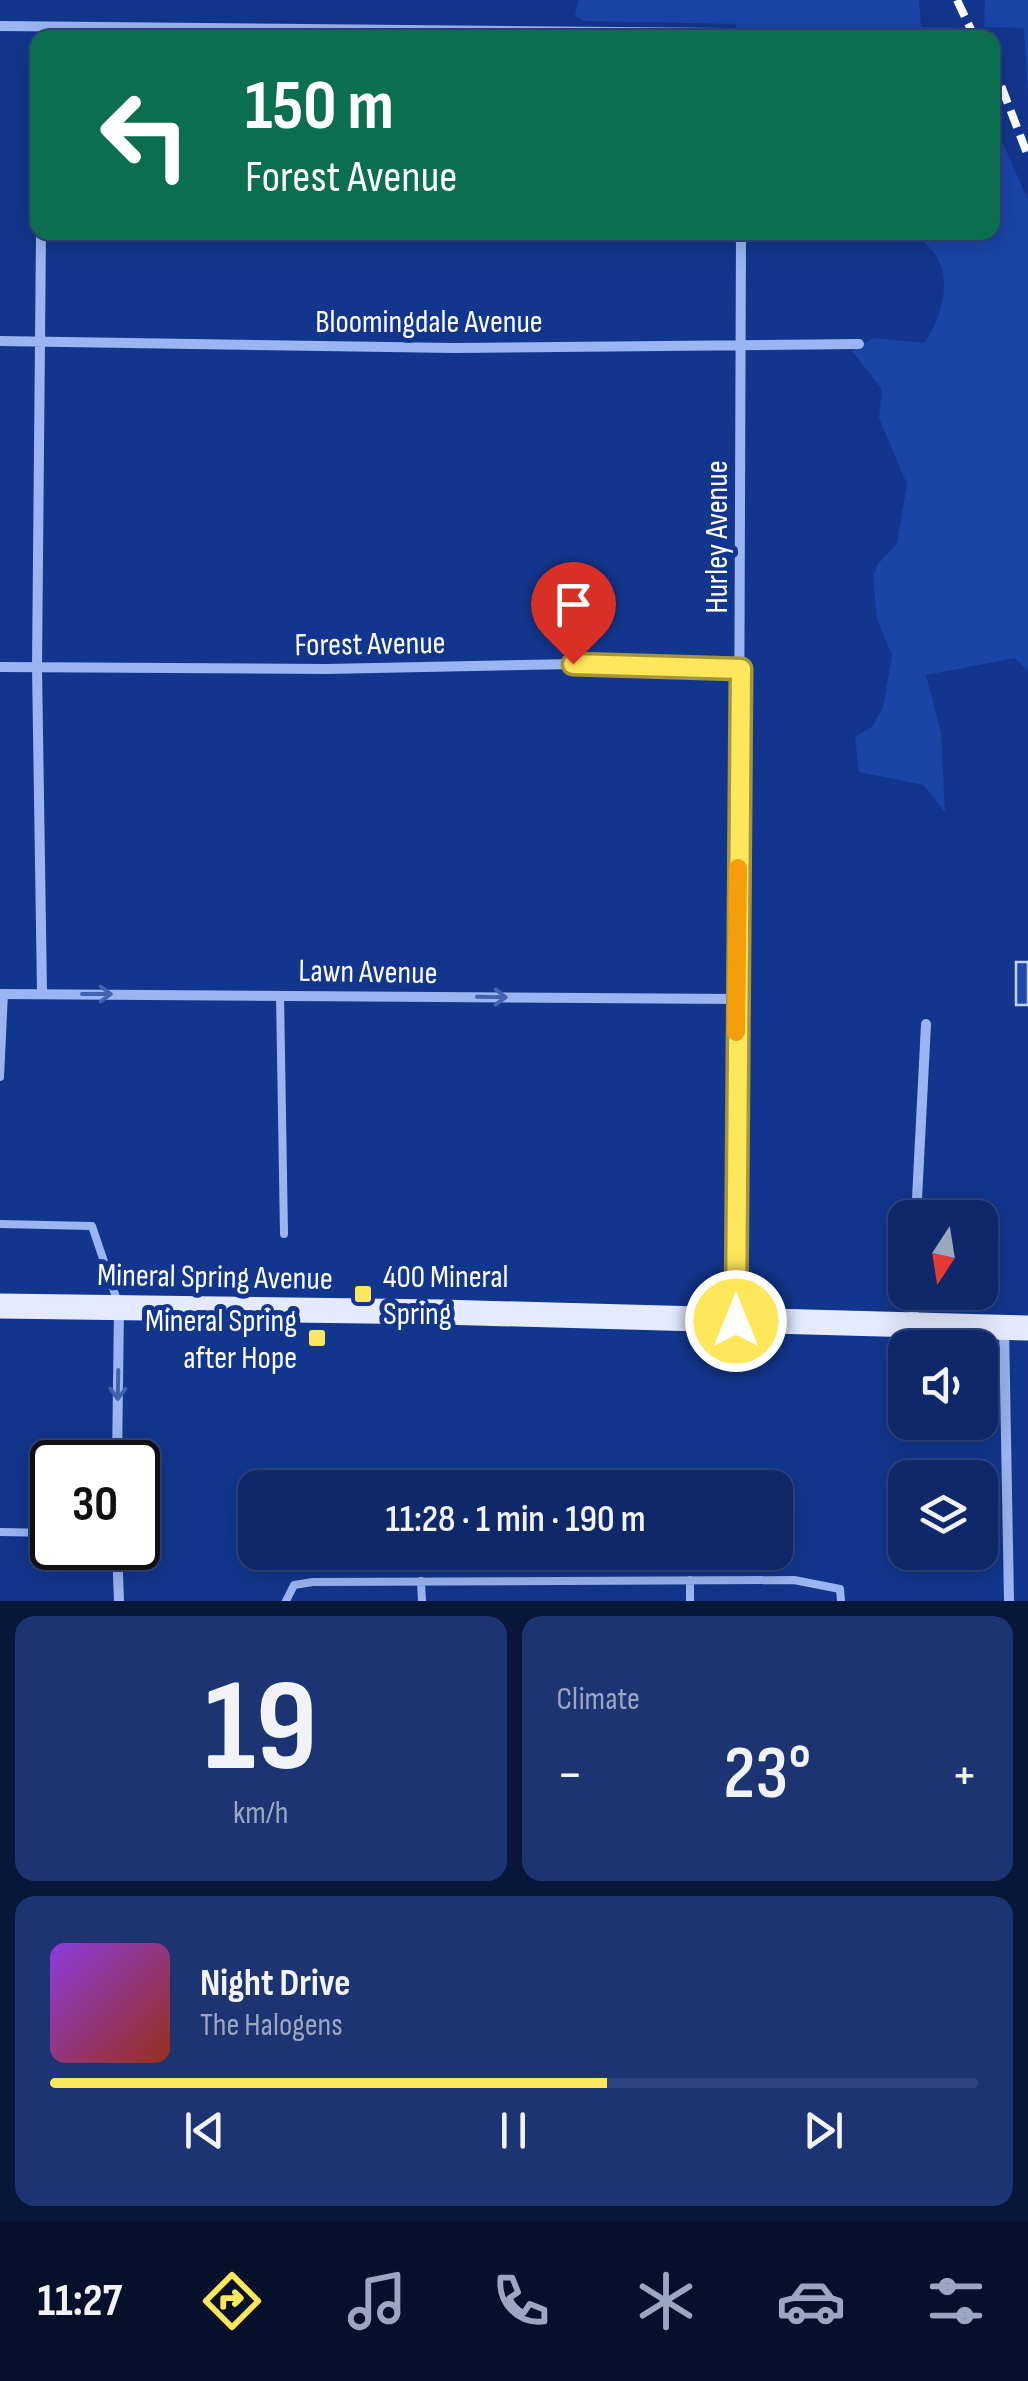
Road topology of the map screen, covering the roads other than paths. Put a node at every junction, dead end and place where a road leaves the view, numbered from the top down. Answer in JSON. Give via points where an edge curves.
{"nodes":[{"id":1,"x":0,"y":26,"type":"edge"},
{"id":2,"x":30,"y":31,"type":"edge"},
{"id":3,"x":41,"y":240,"type":"edge"},
{"id":4,"x":741,"y":240,"type":"edge"},
{"id":5,"x":41,"y":340,"type":"junction"},
{"id":6,"x":0,"y":341,"type":"edge"},
{"id":7,"x":741,"y":344,"type":"junction"},
{"id":8,"x":859,"y":344,"type":"dead end"},
{"id":9,"x":0,"y":667,"type":"edge"},
{"id":10,"x":38,"y":667,"type":"junction"},
{"id":11,"x":741,"y":669,"type":"junction"},
{"id":12,"x":42,"y":993,"type":"junction"},
{"id":13,"x":2,"y":994,"type":"edge"},
{"id":14,"x":280,"y":995,"type":"junction"},
{"id":15,"x":736,"y":999,"type":"junction"},
{"id":16,"x":926,"y":1024,"type":"dead end"},
{"id":17,"x":0,"y":1077,"type":"edge"},
{"id":18,"x":917,"y":1200,"type":"edge"},
{"id":19,"x":0,"y":1224,"type":"edge"},
{"id":20,"x":284,"y":1234,"type":"dead end"},
{"id":21,"x":0,"y":1306,"type":"edge"},
{"id":22,"x":119,"y":1307,"type":"junction"},
{"id":23,"x":913,"y":1310,"type":"edge"},
{"id":24,"x":736,"y":1321,"type":"junction"},
{"id":25,"x":913,"y":1326,"type":"junction"},
{"id":26,"x":1016,"y":1328,"type":"edge"},
{"id":27,"x":118,"y":1440,"type":"edge"},
{"id":28,"x":0,"y":1532,"type":"edge"},
{"id":29,"x":30,"y":1533,"type":"edge"},
{"id":30,"x":118,"y":1570,"type":"edge"},
{"id":31,"x":690,"y":1580,"type":"junction"},
{"id":32,"x":422,"y":1581,"type":"junction"},
{"id":33,"x":119,"y":1601,"type":"edge"},
{"id":34,"x":286,"y":1601,"type":"edge"},
{"id":35,"x":422,"y":1601,"type":"edge"},
{"id":36,"x":690,"y":1601,"type":"edge"},
{"id":37,"x":841,"y":1601,"type":"edge"},
{"id":38,"x":1009,"y":1601,"type":"edge"}],
"edges":[{"from":1,"to":2,"type":"street"},
{"from":3,"to":5,"type":"street"},
{"from":4,"to":7,"type":"street","name":"Hurley Avenue"},
{"from":5,"to":6,"type":"street","name":"Bloomingdale Avenue"},
{"from":5,"to":7,"type":"street","name":"Bloomingdale Avenue","via":[[454,348]]},
{"from":5,"to":10,"type":"street"},
{"from":7,"to":8,"type":"street","name":"Bloomingdale Avenue"},
{"from":7,"to":11,"type":"street","name":"Hurley Avenue"},
{"from":9,"to":10,"type":"street","name":"Forest Avenue"},
{"from":10,"to":11,"type":"street","name":"Forest Avenue"},
{"from":10,"to":12,"type":"street"},
{"from":11,"to":15,"type":"street","name":"Hurley Avenue"},
{"from":12,"to":13,"type":"street","name":"Lawn Avenue"},
{"from":12,"to":14,"type":"street","name":"Lawn Avenue","one_way":true},
{"from":13,"to":17,"type":"lane"},
{"from":14,"to":15,"type":"street","name":"Lawn Avenue","one_way":true},
{"from":14,"to":20,"type":"lane"},
{"from":15,"to":24,"type":"street","name":"Hurley Avenue"},
{"from":16,"to":18,"type":"street"},
{"from":19,"to":22,"type":"lane","via":[[92,1226]]},
{"from":21,"to":22,"type":"main road","name":"Mineral Spring Avenue"},
{"from":22,"to":24,"type":"main road","name":"Mineral Spring Avenue"},
{"from":22,"to":27,"type":"street","one_way":true},
{"from":23,"to":25,"type":"street"},
{"from":24,"to":25,"type":"main road","name":"Mineral Spring Avenue"},
{"from":25,"to":26,"type":"main road","name":"Mineral Spring Avenue"},
{"from":26,"to":38,"type":"street"},
{"from":28,"to":29,"type":"lane"},
{"from":30,"to":33,"type":"street"},
{"from":31,"to":32,"type":"lane"},
{"from":31,"to":36,"type":"lane"},
{"from":31,"to":37,"type":"lane","via":[[794,1580],[840,1589]]},
{"from":32,"to":34,"type":"lane","via":[[294,1584]]},
{"from":32,"to":35,"type":"lane"}]}
